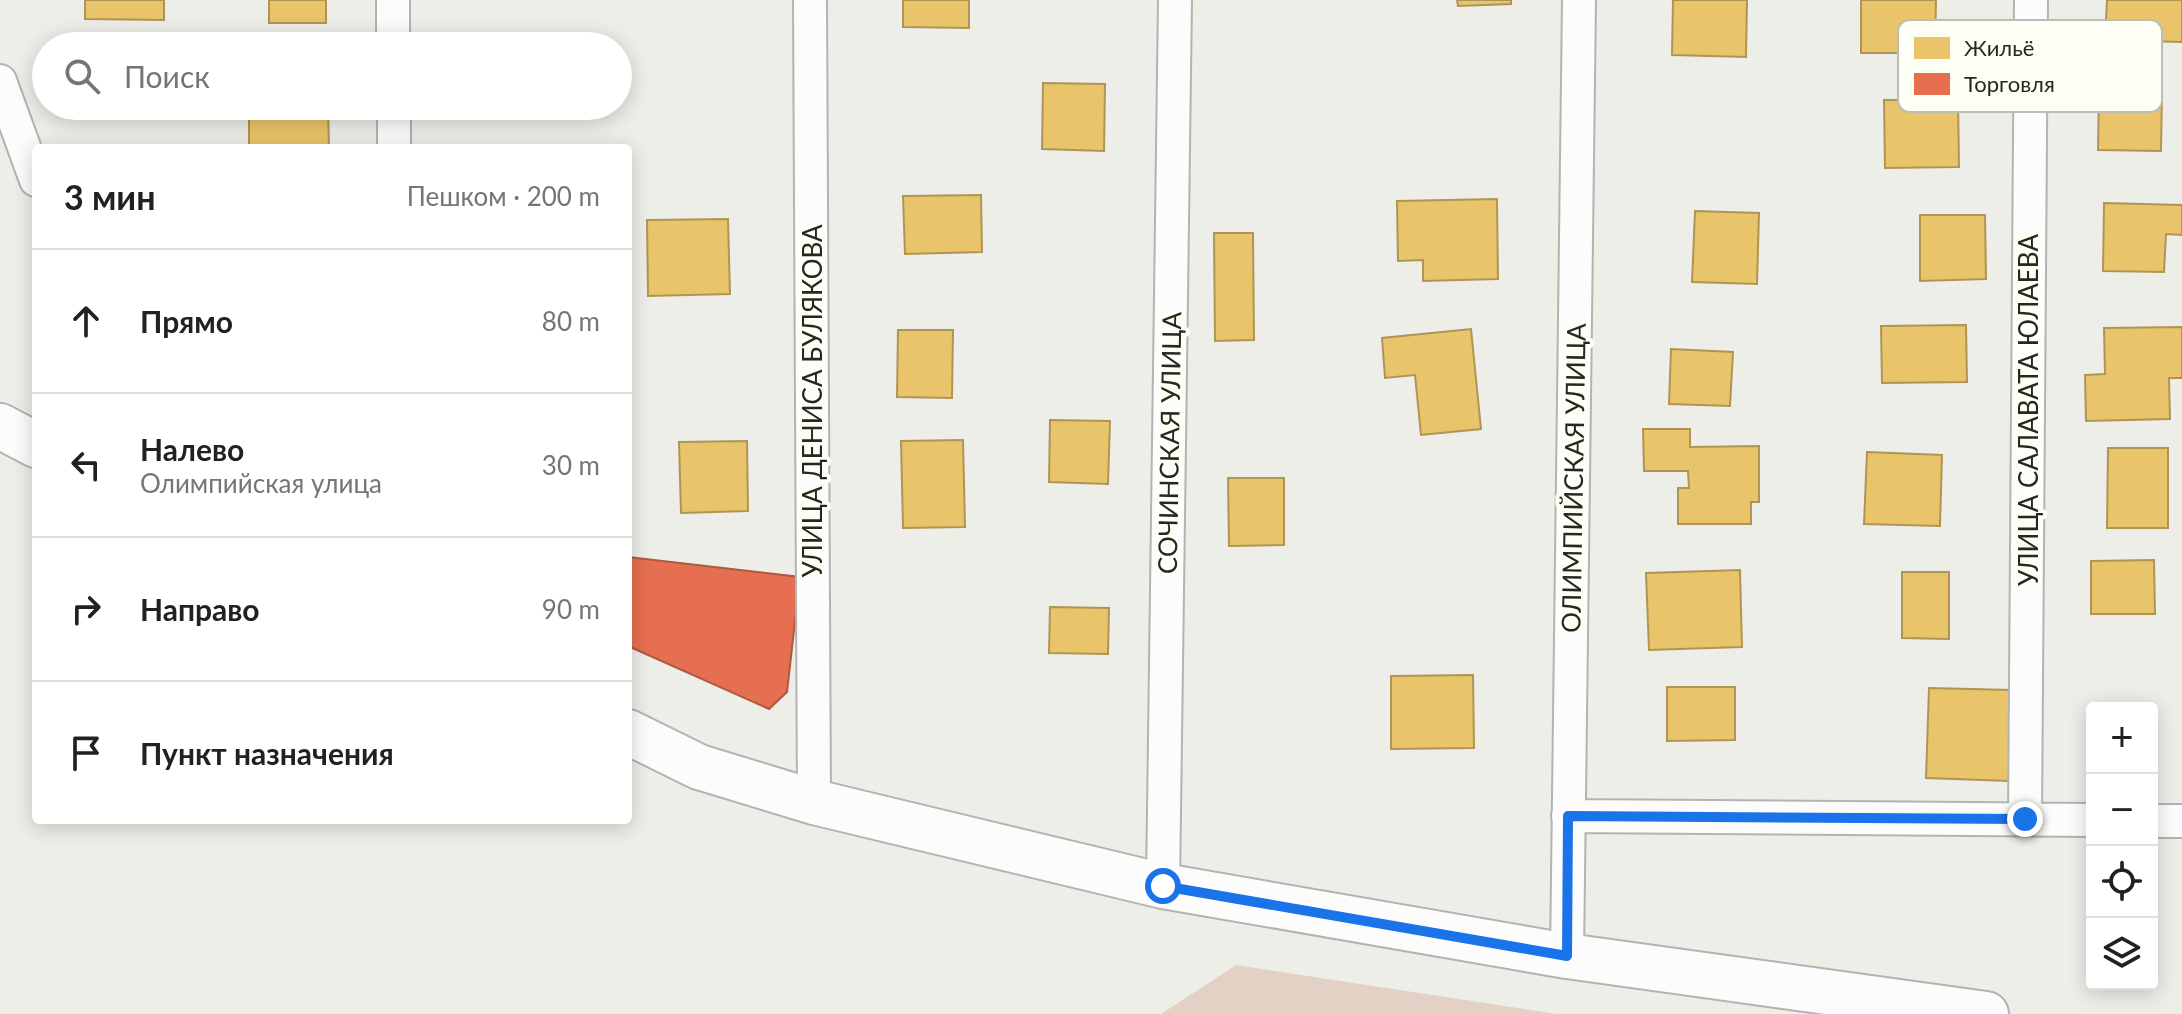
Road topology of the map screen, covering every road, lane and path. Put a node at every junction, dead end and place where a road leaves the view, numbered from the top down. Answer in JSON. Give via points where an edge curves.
{"nodes":[{"id":1,"x":393,"y":0,"type":"edge"},
{"id":2,"x":810,"y":0,"type":"edge"},
{"id":3,"x":1175,"y":0,"type":"edge"},
{"id":4,"x":1579,"y":0,"type":"edge"},
{"id":5,"x":2031,"y":0,"type":"edge"},
{"id":6,"x":2031,"y":20,"type":"edge"},
{"id":7,"x":393,"y":32,"type":"edge"},
{"id":8,"x":0,"y":81,"type":"edge"},
{"id":9,"x":2030,"y":112,"type":"edge"},
{"id":10,"x":394,"y":120,"type":"edge"},
{"id":11,"x":394,"y":144,"type":"edge"},
{"id":12,"x":32,"y":169,"type":"edge"},
{"id":13,"x":0,"y":426,"type":"edge"},
{"id":14,"x":32,"y":443,"type":"edge"},
{"id":15,"x":632,"y":734,"type":"edge"},
{"id":16,"x":814,"y":802,"type":"junction"},
{"id":17,"x":1568,"y":816,"type":"junction"},
{"id":18,"x":2025,"y":819,"type":"junction"},
{"id":19,"x":2086,"y":820,"type":"edge"},
{"id":20,"x":2158,"y":821,"type":"edge"},
{"id":21,"x":2182,"y":821,"type":"edge"},
{"id":22,"x":1163,"y":886,"type":"junction"},
{"id":23,"x":1567,"y":956,"type":"junction"},
{"id":24,"x":1986,"y":1014,"type":"edge"}],
"edges":[{"from":1,"to":7,"type":"street"},
{"from":2,"to":16,"type":"street","name":"УЛИЦА ДЕНИСА БУЛЯКОВА"},
{"from":3,"to":22,"type":"street","name":"СОЧИНСКАЯ УЛИЦА"},
{"from":4,"to":17,"type":"street","name":"ОЛИМПИЙСКАЯ УЛИЦА"},
{"from":5,"to":6,"type":"street","name":"УЛИЦА САЛАВАТА ЮЛАЕВА"},
{"from":8,"to":12,"type":"street"},
{"from":9,"to":18,"type":"street","name":"УЛИЦА САЛАВАТА ЮЛАЕВА"},
{"from":10,"to":11,"type":"street"},
{"from":13,"to":14,"type":"main road"},
{"from":15,"to":16,"type":"main road","via":[[699,767]]},
{"from":16,"to":22,"type":"main road"},
{"from":17,"to":18,"type":"street"},
{"from":17,"to":23,"type":"street","name":"ОЛИМПИЙСКАЯ УЛИЦА"},
{"from":18,"to":19,"type":"street"},
{"from":20,"to":21,"type":"street"},
{"from":22,"to":23,"type":"main road"},
{"from":23,"to":24,"type":"main road"}]}
